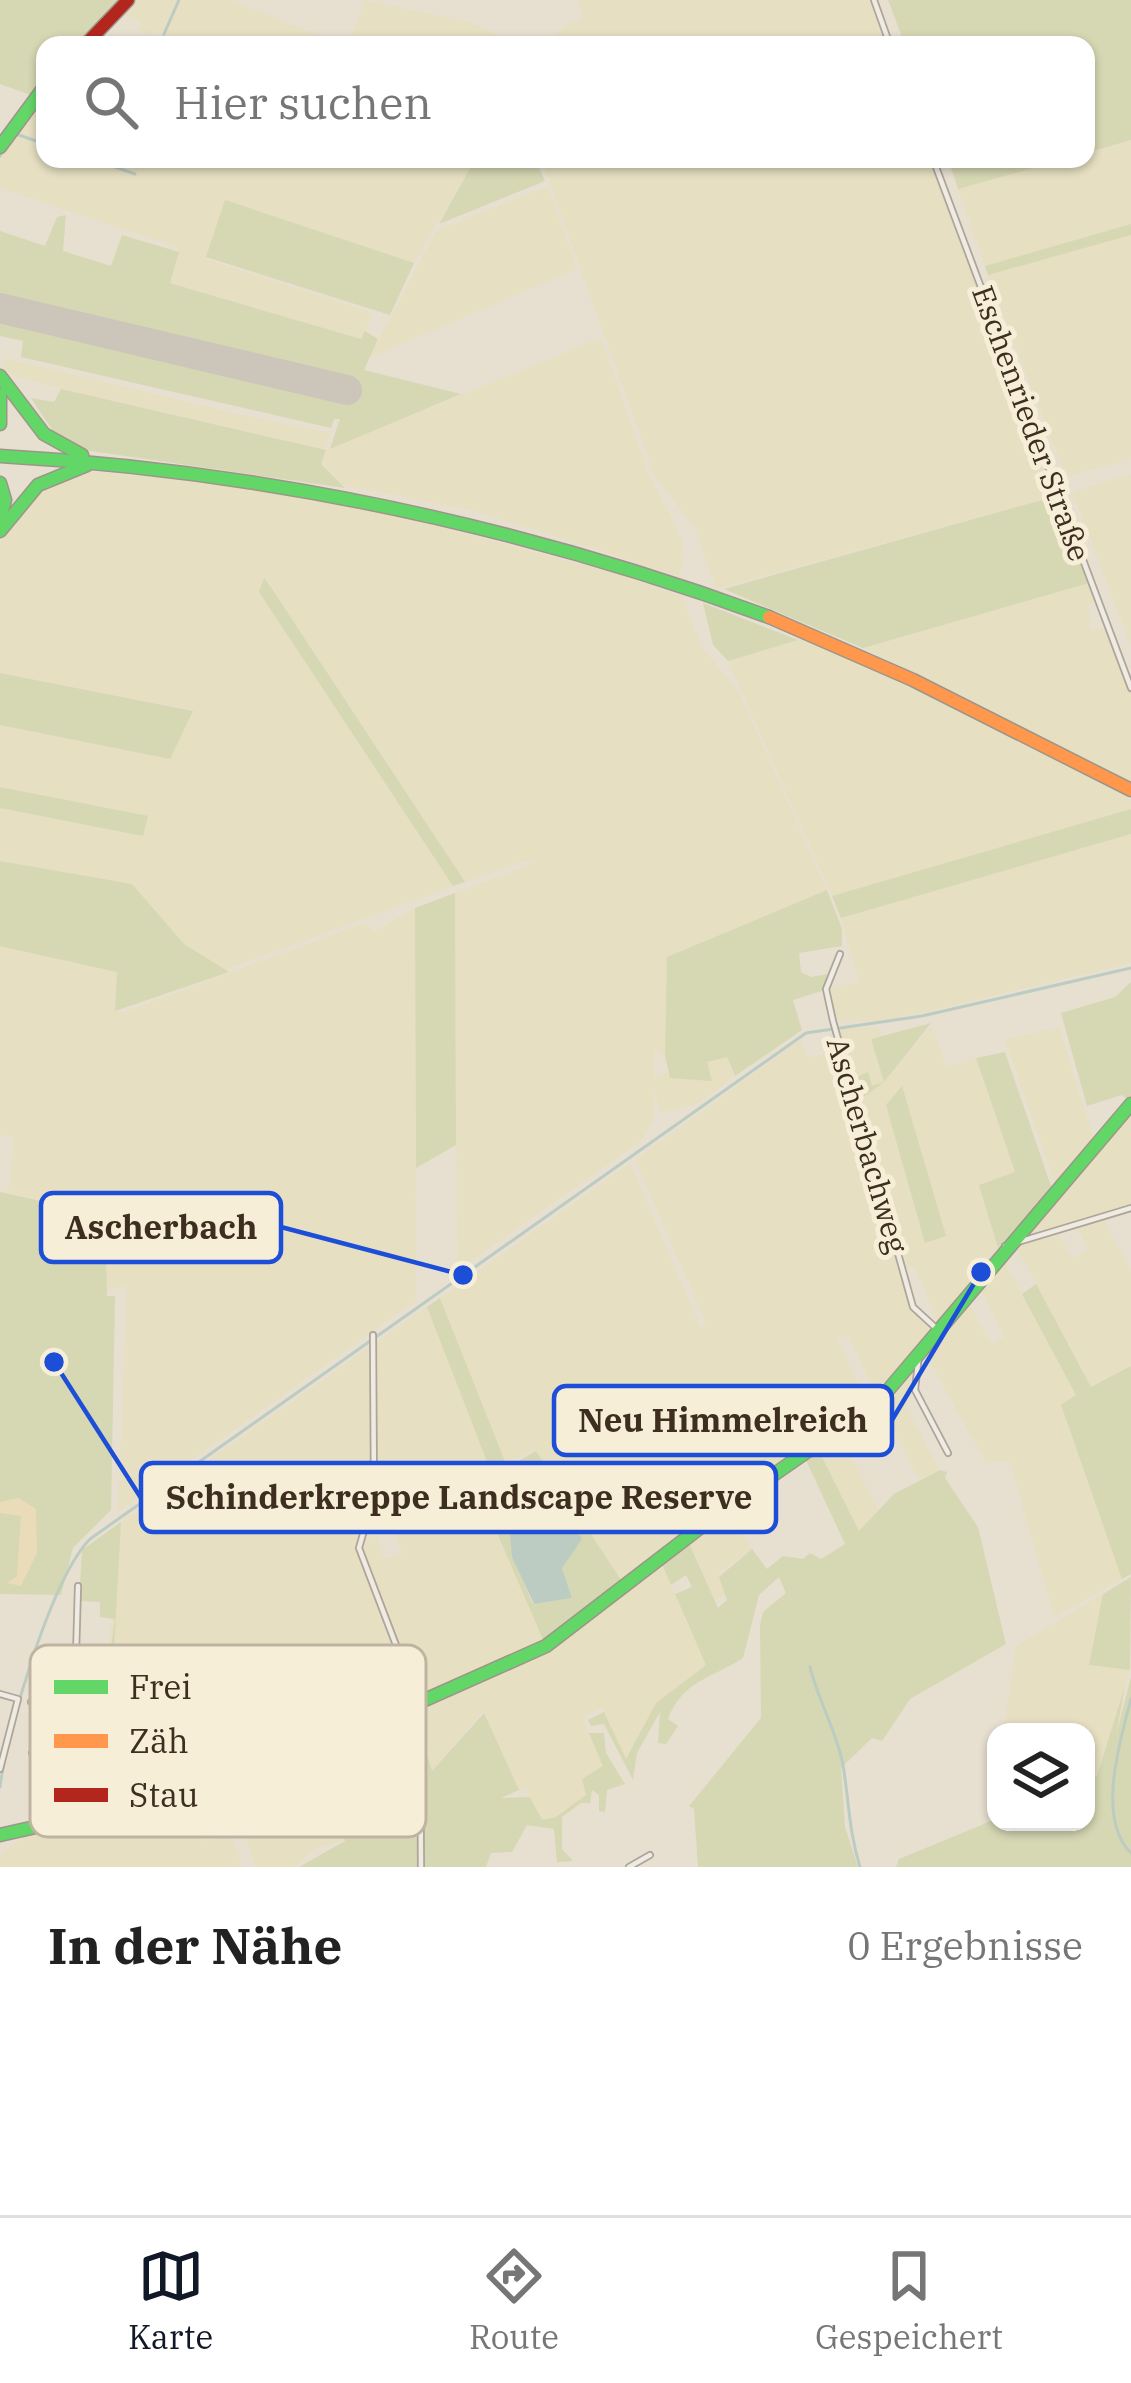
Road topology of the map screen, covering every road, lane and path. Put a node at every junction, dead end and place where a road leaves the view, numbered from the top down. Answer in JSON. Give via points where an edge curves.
{"nodes":[{"id":1,"x":128,"y":0,"type":"edge"},
{"id":2,"x":874,"y":0,"type":"edge"},
{"id":3,"x":94,"y":36,"type":"edge"},
{"id":4,"x":887,"y":36,"type":"edge"},
{"id":5,"x":36,"y":98,"type":"edge"},
{"id":6,"x":0,"y":147,"type":"edge"},
{"id":7,"x":936,"y":168,"type":"edge"},
{"id":8,"x":0,"y":376,"type":"edge"},
{"id":9,"x":0,"y":394,"type":"edge"},
{"id":10,"x":0,"y":424,"type":"edge"},
{"id":11,"x":0,"y":456,"type":"edge"},
{"id":12,"x":106,"y":462,"type":"junction"},
{"id":13,"x":0,"y":483,"type":"edge"},
{"id":14,"x":0,"y":519,"type":"edge"},
{"id":15,"x":0,"y":531,"type":"edge"},
{"id":16,"x":1131,"y":688,"type":"edge"},
{"id":17,"x":1131,"y":790,"type":"edge"},
{"id":18,"x":840,"y":954,"type":"dead end"},
{"id":19,"x":1131,"y":1104,"type":"edge"},
{"id":20,"x":1131,"y":1208,"type":"edge"},
{"id":21,"x":1005,"y":1246,"type":"junction"},
{"id":22,"x":937,"y":1329,"type":"junction"},
{"id":23,"x":373,"y":1338,"type":"dead end"},
{"id":24,"x":919,"y":1354,"type":"junction"},
{"id":25,"x":948,"y":1453,"type":"dead end"},
{"id":26,"x":79,"y":1586,"type":"dead end"},
{"id":27,"x":76,"y":1645,"type":"edge"},
{"id":28,"x":396,"y":1645,"type":"edge"},
{"id":29,"x":0,"y":1694,"type":"edge"},
{"id":30,"x":426,"y":1702,"type":"edge"},
{"id":31,"x":3,"y":1748,"type":"edge"},
{"id":32,"x":0,"y":1769,"type":"edge"},
{"id":33,"x":30,"y":1827,"type":"edge"},
{"id":34,"x":0,"y":1835,"type":"edge"},
{"id":35,"x":421,"y":1837,"type":"edge"},
{"id":36,"x":650,"y":1855,"type":"dead end"},
{"id":37,"x":421,"y":1867,"type":"edge"},
{"id":38,"x":628,"y":1867,"type":"edge"}],
"edges":[{"from":1,"to":3,"type":"main road"},
{"from":2,"to":4,"type":"street"},
{"from":5,"to":6,"type":"main road"},
{"from":7,"to":16,"type":"street","name":"Eschenrieder Straße"},
{"from":8,"to":12,"type":"main road","via":[[57,444]]},
{"from":9,"to":10,"type":"main road"},
{"from":11,"to":12,"type":"main road"},
{"from":12,"to":15,"type":"main road","via":[[47,478]]},
{"from":12,"to":17,"type":"main road","via":[[358,498],[622,566],[844,649]]},
{"from":13,"to":14,"type":"main road"},
{"from":18,"to":22,"type":"street","name":"Ascherbachweg","via":[[826,989],[835,1028],[914,1306]]},
{"from":19,"to":21,"type":"main road"},
{"from":20,"to":21,"type":"street"},
{"from":21,"to":22,"type":"main road"},
{"from":22,"to":24,"type":"main road"},
{"from":23,"to":28,"type":"street","via":[[374,1495],[359,1548]]},
{"from":24,"to":25,"type":"street","via":[[915,1390]]},
{"from":24,"to":30,"type":"main road","via":[[878,1402],[546,1646]]},
{"from":26,"to":27,"type":"street"},
{"from":29,"to":31,"type":"street","via":[[18,1699]]},
{"from":31,"to":32,"type":"street"},
{"from":33,"to":34,"type":"main road"},
{"from":35,"to":37,"type":"street"},
{"from":36,"to":38,"type":"street"}]}
